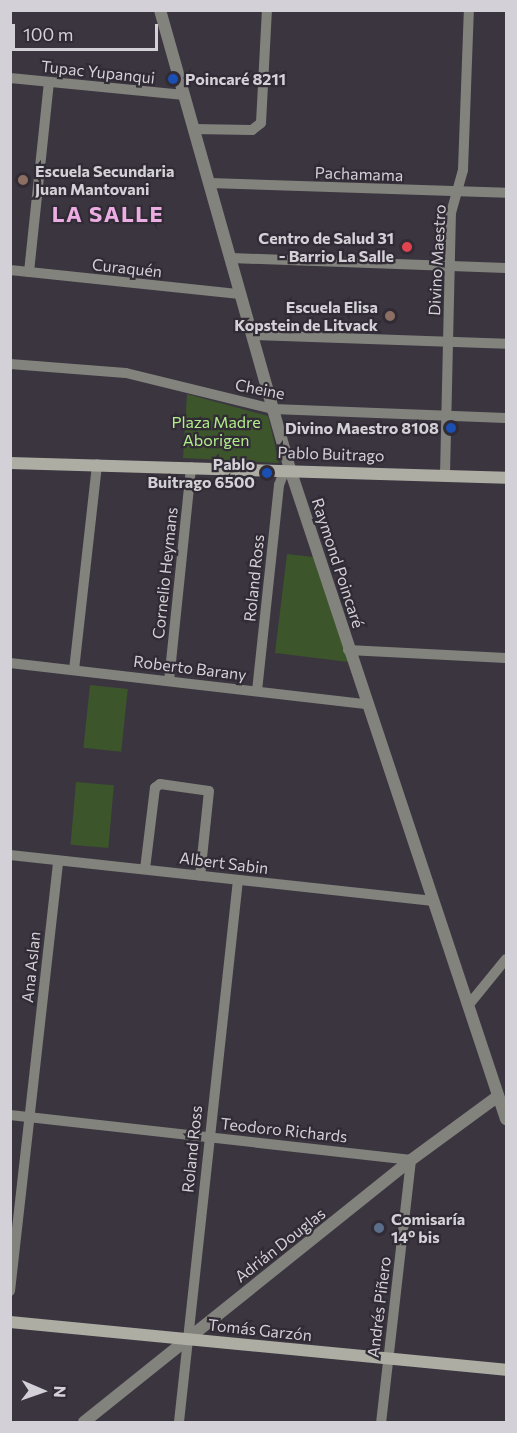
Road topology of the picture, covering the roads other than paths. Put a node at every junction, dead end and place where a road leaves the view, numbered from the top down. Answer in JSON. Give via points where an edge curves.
{"nodes":[{"id":1,"x":160,"y":10,"type":"edge"},
{"id":2,"x":267,"y":10,"type":"edge"},
{"id":3,"x":469,"y":10,"type":"edge"},
{"id":4,"x":10,"y":78,"type":"edge"},
{"id":5,"x":49,"y":82,"type":"junction"},
{"id":6,"x":184,"y":95,"type":"junction"},
{"id":7,"x":194,"y":129,"type":"junction"},
{"id":8,"x":209,"y":183,"type":"junction"},
{"id":9,"x":457,"y":193,"type":"junction"},
{"id":10,"x":507,"y":193,"type":"edge"},
{"id":11,"x":231,"y":258,"type":"junction"},
{"id":12,"x":449,"y":267,"type":"junction"},
{"id":13,"x":507,"y":268,"type":"edge"},
{"id":14,"x":10,"y":270,"type":"edge"},
{"id":15,"x":29,"y":272,"type":"junction"},
{"id":16,"x":240,"y":294,"type":"junction"},
{"id":17,"x":252,"y":335,"type":"junction"},
{"id":18,"x":448,"y":342,"type":"junction"},
{"id":19,"x":507,"y":344,"type":"edge"},
{"id":20,"x":10,"y":364,"type":"edge"},
{"id":21,"x":273,"y":409,"type":"junction"},
{"id":22,"x":446,"y":416,"type":"junction"},
{"id":23,"x":507,"y":418,"type":"edge"},
{"id":24,"x":10,"y":463,"type":"edge"},
{"id":25,"x":97,"y":464,"type":"junction"},
{"id":26,"x":191,"y":468,"type":"junction"},
{"id":27,"x":288,"y":469,"type":"junction"},
{"id":28,"x":445,"y":475,"type":"junction"},
{"id":29,"x":507,"y":478,"type":"edge"},
{"id":30,"x":348,"y":650,"type":"junction"},
{"id":31,"x":507,"y":658,"type":"edge"},
{"id":32,"x":10,"y":663,"type":"edge"},
{"id":33,"x":74,"y":670,"type":"junction"},
{"id":34,"x":169,"y":681,"type":"junction"},
{"id":35,"x":257,"y":691,"type":"junction"},
{"id":36,"x":366,"y":704,"type":"junction"},
{"id":37,"x":10,"y":855,"type":"edge"},
{"id":38,"x":58,"y":861,"type":"junction"},
{"id":39,"x":145,"y":869,"type":"junction"},
{"id":40,"x":200,"y":876,"type":"junction"},
{"id":41,"x":238,"y":880,"type":"junction"},
{"id":42,"x":434,"y":901,"type":"junction"},
{"id":43,"x":507,"y":958,"type":"edge"},
{"id":44,"x":471,"y":1002,"type":"junction"},
{"id":45,"x":502,"y":1095,"type":"edge"},
{"id":46,"x":10,"y":1115,"type":"edge"},
{"id":47,"x":30,"y":1117,"type":"junction"},
{"id":48,"x":507,"y":1119,"type":"edge"},
{"id":49,"x":208,"y":1137,"type":"junction"},
{"id":50,"x":411,"y":1160,"type":"junction"},
{"id":51,"x":10,"y":1291,"type":"edge"},
{"id":52,"x":10,"y":1322,"type":"edge"},
{"id":53,"x":187,"y":1339,"type":"junction"},
{"id":54,"x":388,"y":1360,"type":"junction"},
{"id":55,"x":507,"y":1370,"type":"edge"},
{"id":56,"x":84,"y":1422,"type":"edge"},
{"id":57,"x":178,"y":1422,"type":"edge"},
{"id":58,"x":381,"y":1422,"type":"edge"}],
"edges":[{"from":1,"to":6,"type":"street","name":"Raymond Poincaré"},
{"from":2,"to":7,"type":"street","via":[[261,123],[252,130]]},
{"from":3,"to":9,"type":"street","name":"Divino Maestro","via":[[463,170]]},
{"from":4,"to":5,"type":"street","name":"Tupac Yupanqui"},
{"from":5,"to":6,"type":"street","name":"Tupac Yupanqui"},
{"from":5,"to":15,"type":"street"},
{"from":6,"to":7,"type":"street","name":"Raymond Poincaré"},
{"from":7,"to":8,"type":"street","name":"Raymond Poincaré"},
{"from":8,"to":9,"type":"street","name":"Pachamama"},
{"from":8,"to":11,"type":"street","name":"Raymond Poincaré"},
{"from":9,"to":10,"type":"street","name":"Pachamama"},
{"from":9,"to":12,"type":"street","name":"Divino Maestro"},
{"from":11,"to":12,"type":"street"},
{"from":11,"to":16,"type":"street","name":"Raymond Poincaré"},
{"from":12,"to":13,"type":"street"},
{"from":12,"to":18,"type":"street","name":"Divino Maestro"},
{"from":14,"to":15,"type":"street","name":"Curaquén"},
{"from":15,"to":16,"type":"street","name":"Curaquén"},
{"from":16,"to":17,"type":"street","name":"Raymond Poincaré"},
{"from":17,"to":18,"type":"street"},
{"from":17,"to":21,"type":"street","name":"Raymond Poincaré"},
{"from":18,"to":19,"type":"street"},
{"from":18,"to":22,"type":"street","name":"Divino Maestro"},
{"from":20,"to":21,"type":"street","name":"Cheine","via":[[126,373]]},
{"from":21,"to":22,"type":"street","name":"Cheine"},
{"from":21,"to":27,"type":"street","name":"Raymond Poincaré"},
{"from":22,"to":23,"type":"street","name":"Cheine"},
{"from":22,"to":28,"type":"street","name":"Divino Maestro"},
{"from":24,"to":25,"type":"main road","name":"Pablo Buitrago"},
{"from":25,"to":26,"type":"main road","name":"Pablo Buitrago"},
{"from":25,"to":33,"type":"street"},
{"from":26,"to":27,"type":"main road","name":"Pablo Buitrago"},
{"from":26,"to":34,"type":"street","name":"Cornelio Heymans"},
{"from":27,"to":28,"type":"main road","name":"Pablo Buitrago"},
{"from":27,"to":30,"type":"street","name":"Raymond Poincaré"},
{"from":27,"to":35,"type":"street","name":"Roland Ross","via":[[279,485]]},
{"from":28,"to":29,"type":"main road","name":"Pablo Buitrago"},
{"from":30,"to":31,"type":"street"},
{"from":30,"to":36,"type":"street","name":"Raymond Poincaré"},
{"from":32,"to":33,"type":"street","name":"Roberto Barany"},
{"from":33,"to":34,"type":"street","name":"Roberto Barany"},
{"from":34,"to":35,"type":"street","name":"Roberto Barany"},
{"from":35,"to":36,"type":"street","name":"Roberto Barany"},
{"from":36,"to":42,"type":"street","name":"Raymond Poincaré"},
{"from":37,"to":38,"type":"street","name":"Albert Sabin"},
{"from":38,"to":39,"type":"street","name":"Albert Sabin"},
{"from":38,"to":47,"type":"street","name":"Ana Aslan"},
{"from":39,"to":40,"type":"street","name":"Albert Sabin"},
{"from":39,"to":40,"type":"street","via":[[155,788],[160,784],[209,791]]},
{"from":40,"to":41,"type":"street","name":"Albert Sabin"},
{"from":41,"to":42,"type":"street","name":"Albert Sabin"},
{"from":41,"to":49,"type":"street","name":"Roland Ross"},
{"from":42,"to":44,"type":"street","name":"Raymond Poincaré"},
{"from":43,"to":44,"type":"street"},
{"from":44,"to":45,"type":"street","name":"Raymond Poincaré"},
{"from":45,"to":48,"type":"street","name":"Raymond Poincaré"},
{"from":45,"to":50,"type":"street","name":"Adrián Douglas"},
{"from":46,"to":47,"type":"street","name":"Teodoro Richards"},
{"from":47,"to":49,"type":"street","name":"Teodoro Richards"},
{"from":47,"to":51,"type":"street","name":"Ana Aslan"},
{"from":49,"to":50,"type":"street","name":"Teodoro Richards"},
{"from":49,"to":53,"type":"street","name":"Roland Ross"},
{"from":50,"to":53,"type":"street","name":"Adrián Douglas"},
{"from":50,"to":54,"type":"street","name":"Andrés Piñero"},
{"from":52,"to":53,"type":"main road","name":"Tomás Garzón"},
{"from":53,"to":54,"type":"main road","name":"Tomás Garzón"},
{"from":53,"to":56,"type":"street","name":"Adrián Douglas"},
{"from":53,"to":57,"type":"street","name":"Roland Ross"},
{"from":54,"to":55,"type":"main road","name":"Tomás Garzón"},
{"from":54,"to":58,"type":"street","name":"Andrés Piñero"}]}
